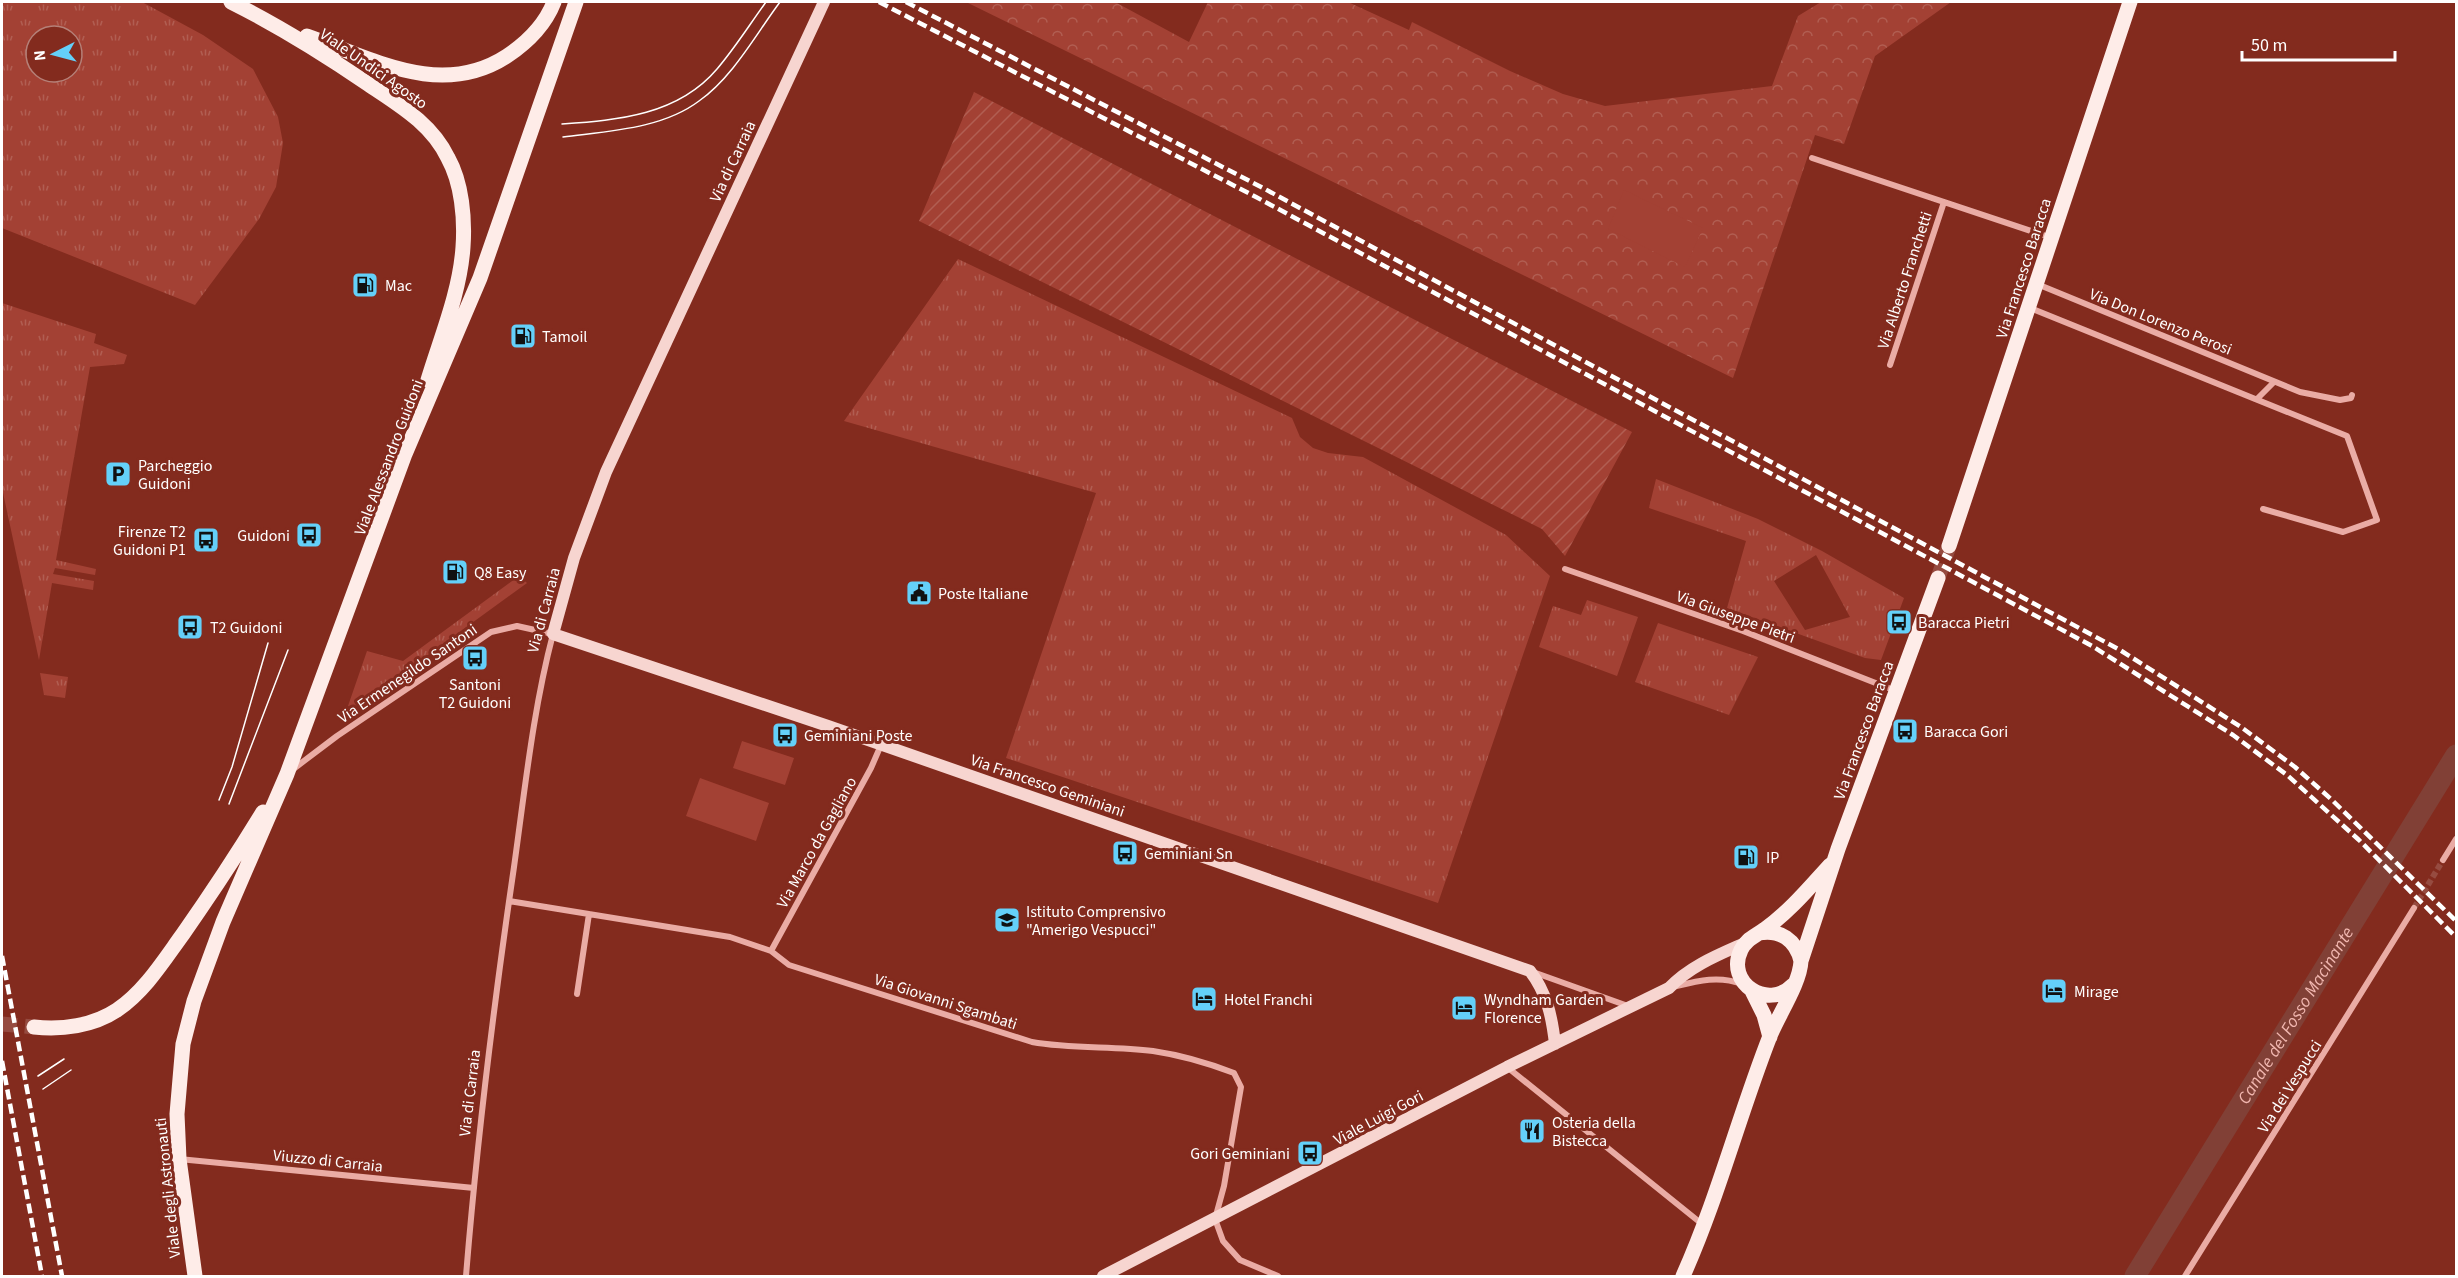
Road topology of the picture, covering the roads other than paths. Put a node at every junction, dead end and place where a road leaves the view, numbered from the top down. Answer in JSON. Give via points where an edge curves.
{"nodes":[{"id":1,"x":231,"y":2,"type":"edge"},
{"id":2,"x":576,"y":2,"type":"edge"},
{"id":3,"x":824,"y":2,"type":"edge"},
{"id":4,"x":2130,"y":2,"type":"edge"},
{"id":5,"x":553,"y":3,"type":"edge"},
{"id":6,"x":284,"y":28,"type":"junction"},
{"id":7,"x":1812,"y":158,"type":"dead end"},
{"id":8,"x":1944,"y":202,"type":"junction"},
{"id":9,"x":2052,"y":238,"type":"junction"},
{"id":10,"x":2037,"y":284,"type":"junction"},
{"id":11,"x":2029,"y":308,"type":"junction"},
{"id":12,"x":1890,"y":365,"type":"dead end"},
{"id":13,"x":2274,"y":382,"type":"junction"},
{"id":14,"x":2352,"y":395,"type":"dead end"},
{"id":15,"x":2257,"y":399,"type":"junction"},
{"id":16,"x":405,"y":454,"type":"junction"},
{"id":17,"x":2263,"y":509,"type":"dead end"},
{"id":18,"x":1949,"y":546,"type":"tunnel mouth"},
{"id":19,"x":1565,"y":569,"type":"dead end"},
{"id":20,"x":1938,"y":578,"type":"tunnel mouth"},
{"id":21,"x":553,"y":634,"type":"junction"},
{"id":22,"x":1896,"y":692,"type":"junction"},
{"id":23,"x":880,"y":745,"type":"junction"},
{"id":24,"x":287,"y":774,"type":"junction"},
{"id":25,"x":2457,"y":838,"type":"edge"},
{"id":26,"x":2443,"y":860,"type":"tunnel mouth"},
{"id":27,"x":1834,"y":861,"type":"junction"},
{"id":28,"x":509,"y":901,"type":"junction"},
{"id":29,"x":2414,"y":908,"type":"tunnel mouth"},
{"id":30,"x":589,"y":914,"type":"junction"},
{"id":31,"x":223,"y":922,"type":"joint"},
{"id":32,"x":1759,"y":933,"type":"junction"},
{"id":33,"x":1745,"y":943,"type":"junction"},
{"id":34,"x":771,"y":951,"type":"junction"},
{"id":35,"x":1801,"y":960,"type":"junction"},
{"id":36,"x":1530,"y":971,"type":"junction"},
{"id":37,"x":1794,"y":983,"type":"junction"},
{"id":38,"x":1669,"y":988,"type":"junction"},
{"id":39,"x":1749,"y":988,"type":"junction"},
{"id":40,"x":577,"y":994,"type":"dead end"},
{"id":41,"x":1629,"y":1007,"type":"junction"},
{"id":42,"x":34,"y":1027,"type":"tunnel mouth"},
{"id":43,"x":1770,"y":1037,"type":"junction"},
{"id":44,"x":1554,"y":1044,"type":"junction"},
{"id":45,"x":1507,"y":1067,"type":"junction"},
{"id":46,"x":179,"y":1159,"type":"junction"},
{"id":47,"x":474,"y":1188,"type":"junction"},
{"id":48,"x":1215,"y":1219,"type":"junction"},
{"id":49,"x":1703,"y":1230,"type":"junction"},
{"id":50,"x":195,"y":1276,"type":"edge"},
{"id":51,"x":466,"y":1276,"type":"edge"},
{"id":52,"x":1103,"y":1276,"type":"edge"},
{"id":53,"x":1278,"y":1276,"type":"edge"},
{"id":54,"x":1683,"y":1276,"type":"edge"},
{"id":55,"x":1695,"y":1276,"type":"edge"},
{"id":56,"x":2185,"y":1276,"type":"edge"}],
"edges":[{"from":1,"to":6,"type":"main road","name":"Viale Undici Agosto"},
{"from":2,"to":16,"type":"main road","name":"Viale Alessandro Guidoni","via":[[480,278]]},
{"from":3,"to":21,"type":"street","name":"Via di Carraia","via":[[606,472],[573,558]]},
{"from":4,"to":9,"type":"main road","name":"Via Francesco Baracca"},
{"from":5,"to":6,"type":"main road","name":"Viale Undici Agosto","via":[[538,30],[515,51],[484,68],[454,76],[396,68]]},
{"from":6,"to":16,"type":"main road","name":"Viale Undici Agosto","via":[[414,116],[436,138],[456,177],[463,227],[459,271]]},
{"from":7,"to":8,"type":"street","name":"Via Alberto Franchetti"},
{"from":8,"to":9,"type":"street","name":"Via Alberto Franchetti"},
{"from":8,"to":12,"type":"street","name":"Via Alberto Franchetti"},
{"from":9,"to":10,"type":"main road","name":"Via Francesco Baracca"},
{"from":10,"to":11,"type":"main road","name":"Via Francesco Baracca"},
{"from":10,"to":13,"type":"street","name":"Via Don Lorenzo Perosi"},
{"from":11,"to":15,"type":"street"},
{"from":11,"to":18,"type":"main road","name":"Via Francesco Baracca"},
{"from":13,"to":14,"type":"street","name":"Via Don Lorenzo Perosi","via":[[2300,393],[2340,400]]},
{"from":13,"to":15,"type":"street"},
{"from":15,"to":17,"type":"street","via":[[2347,436],[2377,520],[2343,532]]},
{"from":16,"to":24,"type":"main road","name":"Viale Alessandro Guidoni"},
{"from":19,"to":22,"type":"street","name":"Via Giuseppe Pietri"},
{"from":20,"to":22,"type":"main road","name":"Via Francesco Baracca"},
{"from":21,"to":23,"type":"street","name":"Via Francesco Geminiani"},
{"from":21,"to":24,"type":"street","name":"Via Ermenegildo Santoni","via":[[517,626],[491,633]]},
{"from":21,"to":28,"type":"street","name":"Via di Carraia","via":[[537,700]]},
{"from":22,"to":27,"type":"main road","name":"Via Francesco Baracca"},
{"from":23,"to":34,"type":"street","name":"Via Marco da Gagliano"},
{"from":23,"to":36,"type":"street","name":"Via Francesco Geminiani"},
{"from":24,"to":31,"type":"main road","name":"Viale Alessandro Guidoni"},
{"from":24,"to":42,"type":"main road","via":[[223,877],[138,992],[116,1011],[97,1020],[62,1028]]},
{"from":25,"to":26,"type":"street"},
{"from":27,"to":32,"type":"main road","name":"Via Francesco Baracca","via":[[1786,914]]},
{"from":27,"to":35,"type":"main road","name":"Via Francesco Baracca"},
{"from":28,"to":30,"type":"street","name":"Via Giovanni Sgambati"},
{"from":28,"to":47,"type":"street","name":"Via di Carraia"},
{"from":29,"to":56,"type":"street","name":"Via dei Vespucci"},
{"from":30,"to":34,"type":"street","name":"Via Giovanni Sgambati","via":[[730,937]]},
{"from":30,"to":40,"type":"street"},
{"from":31,"to":46,"type":"main road","name":"Viale degli Astronauti","via":[[183,1044],[178,1094]]},
{"from":32,"to":33,"type":"main road","name":"Via Francesco Baracca"},
{"from":32,"to":35,"type":"main road","via":[[1783,935],[1795,945]]},
{"from":33,"to":38,"type":"street","name":"Viale Luigi Gori","via":[[1694,967]]},
{"from":33,"to":39,"type":"main road","via":[[1737,964],[1741,980]]},
{"from":34,"to":48,"type":"street","name":"Via Giovanni Sgambati","via":[[789,965],[1032,1042],[1154,1051],[1234,1073],[1241,1087]]},
{"from":35,"to":37,"type":"main road","name":"Via Francesco Baracca"},
{"from":36,"to":41,"type":"street","name":"Via Francesco Geminiani"},
{"from":36,"to":44,"type":"street","via":[[1548,1006]]},
{"from":37,"to":39,"type":"main road","via":[[1774,996]]},
{"from":37,"to":43,"type":"main road","name":"Via Francesco Baracca"},
{"from":38,"to":39,"type":"street","name":"Viale Luigi Gori","via":[[1716,979],[1728,979]]},
{"from":38,"to":41,"type":"street","name":"Viale Luigi Gori"},
{"from":39,"to":43,"type":"main road"},
{"from":41,"to":44,"type":"street","name":"Viale Luigi Gori"},
{"from":43,"to":49,"type":"main road","name":"Via Francesco Baracca"},
{"from":44,"to":45,"type":"street","name":"Viale Luigi Gori"},
{"from":45,"to":48,"type":"street","name":"Viale Luigi Gori"},
{"from":45,"to":49,"type":"street"},
{"from":46,"to":47,"type":"street","name":"Viuzzo di Carraia"},
{"from":46,"to":50,"type":"main road","name":"Viale degli Astronauti"},
{"from":47,"to":51,"type":"street","name":"Via di Carraia"},
{"from":48,"to":52,"type":"street","name":"Viale Luigi Gori"},
{"from":48,"to":53,"type":"street","via":[[1223,1240],[1240,1260]]},
{"from":49,"to":54,"type":"main road","name":"Via Francesco Baracca"},
{"from":49,"to":55,"type":"main road","name":"Via Francesco Baracca"}]}
